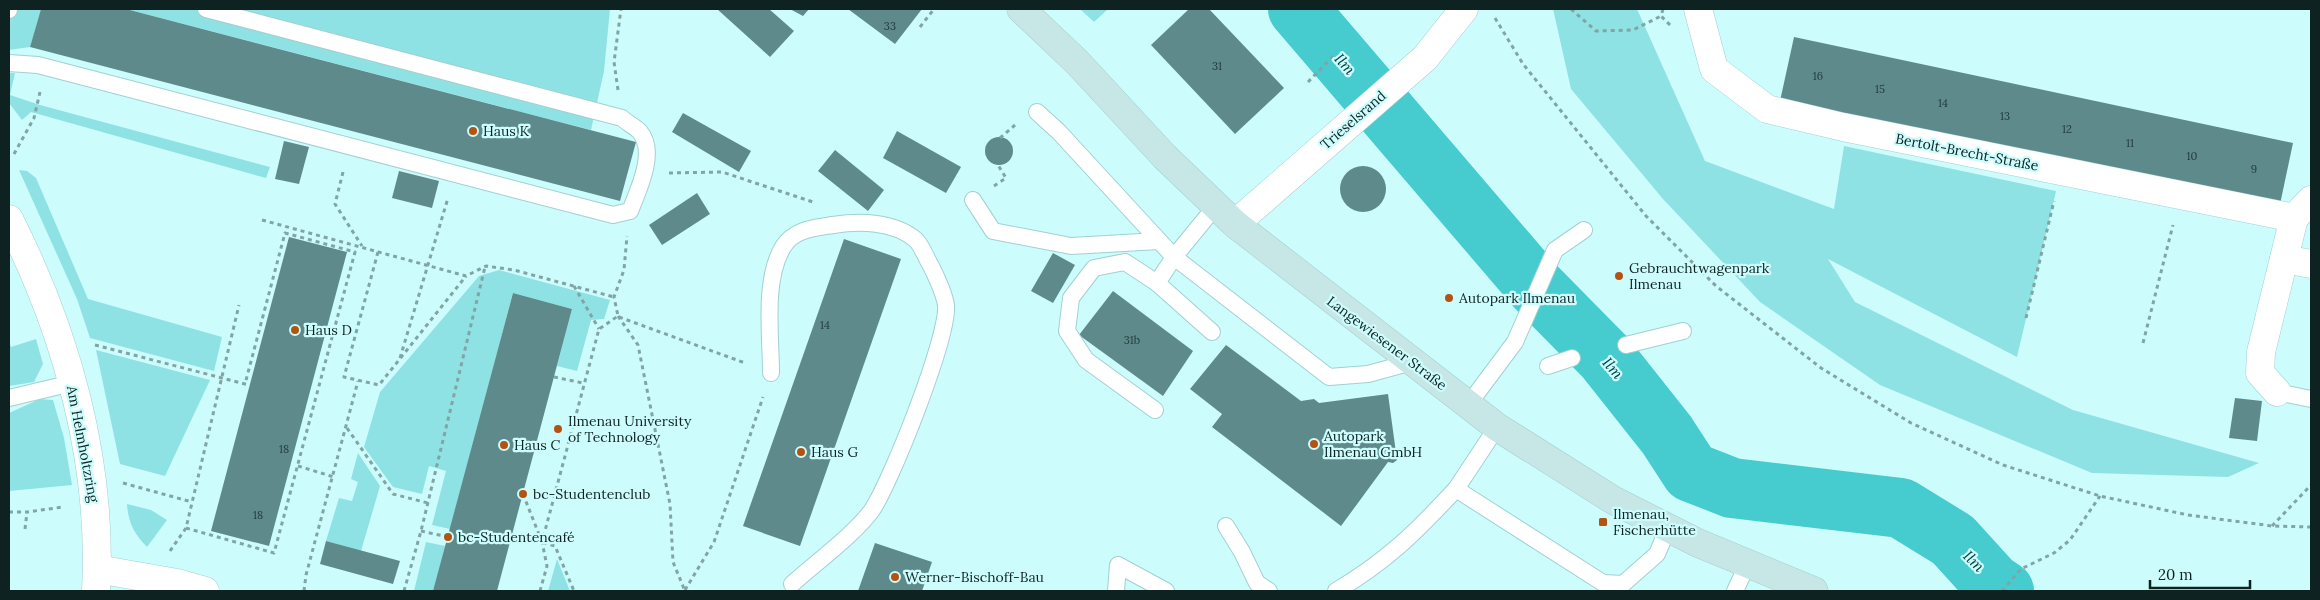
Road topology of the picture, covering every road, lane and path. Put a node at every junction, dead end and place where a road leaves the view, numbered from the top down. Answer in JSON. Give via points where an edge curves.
{"nodes":[{"id":1,"x":206,"y":9,"type":"edge"},
{"id":2,"x":621,"y":9,"type":"edge"},
{"id":3,"x":934,"y":9,"type":"edge"},
{"id":4,"x":1021,"y":9,"type":"edge"},
{"id":5,"x":1464,"y":9,"type":"edge"},
{"id":6,"x":1570,"y":9,"type":"edge"},
{"id":7,"x":1698,"y":9,"type":"edge"},
{"id":8,"x":1491,"y":12,"type":"dead end"},
{"id":9,"x":1661,"y":16,"type":"dead end"},
{"id":10,"x":920,"y":27,"type":"dead end"},
{"id":11,"x":1336,"y":53,"type":"dead end"},
{"id":12,"x":9,"y":63,"type":"edge"},
{"id":13,"x":46,"y":67,"type":"junction"},
{"id":14,"x":1308,"y":82,"type":"dead end"},
{"id":15,"x":1037,"y":112,"type":"dead end"},
{"id":16,"x":622,"y":118,"type":"junction"},
{"id":17,"x":350,"y":146,"type":"junction"},
{"id":18,"x":14,"y":154,"type":"dead end"},
{"id":19,"x":2062,"y":171,"type":"junction"},
{"id":20,"x":697,"y":172,"type":"dead end"},
{"id":21,"x":759,"y":184,"type":"dead end"},
{"id":22,"x":2180,"y":195,"type":"junction"},
{"id":23,"x":973,"y":200,"type":"dead end"},
{"id":24,"x":447,"y":202,"type":"dead end"},
{"id":25,"x":2303,"y":209,"type":"edge"},
{"id":26,"x":630,"y":211,"type":"junction"},
{"id":27,"x":1225,"y":215,"type":"junction"},
{"id":28,"x":9,"y":219,"type":"edge"},
{"id":29,"x":262,"y":220,"type":"dead end"},
{"id":30,"x":1584,"y":230,"type":"dead end"},
{"id":31,"x":1159,"y":241,"type":"junction"},
{"id":32,"x":363,"y":247,"type":"junction"},
{"id":33,"x":16,"y":250,"type":"edge"},
{"id":34,"x":378,"y":252,"type":"junction"},
{"id":35,"x":1174,"y":257,"type":"junction"},
{"id":36,"x":2284,"y":258,"type":"junction"},
{"id":37,"x":2311,"y":264,"type":"edge"},
{"id":38,"x":428,"y":266,"type":"junction"},
{"id":39,"x":486,"y":266,"type":"junction"},
{"id":40,"x":466,"y":276,"type":"junction"},
{"id":41,"x":1157,"y":283,"type":"junction"},
{"id":42,"x":574,"y":286,"type":"junction"},
{"id":43,"x":614,"y":297,"type":"junction"},
{"id":44,"x":240,"y":305,"type":"dead end"},
{"id":45,"x":618,"y":316,"type":"junction"},
{"id":46,"x":2026,"y":318,"type":"dead end"},
{"id":47,"x":599,"y":329,"type":"junction"},
{"id":48,"x":1683,"y":331,"type":"dead end"},
{"id":49,"x":1212,"y":332,"type":"dead end"},
{"id":50,"x":88,"y":343,"type":"dead end"},
{"id":51,"x":2143,"y":343,"type":"dead end"},
{"id":52,"x":1626,"y":345,"type":"dead end"},
{"id":53,"x":1572,"y":358,"type":"dead end"},
{"id":54,"x":399,"y":361,"type":"junction"},
{"id":55,"x":1412,"y":362,"type":"junction"},
{"id":56,"x":1548,"y":366,"type":"dead end"},
{"id":57,"x":771,"y":373,"type":"junction"},
{"id":58,"x":554,"y":377,"type":"dead end"},
{"id":59,"x":222,"y":378,"type":"junction"},
{"id":60,"x":358,"y":381,"type":"junction"},
{"id":61,"x":72,"y":383,"type":"junction"},
{"id":62,"x":583,"y":384,"type":"junction"},
{"id":63,"x":2277,"y":392,"type":"joint"},
{"id":64,"x":9,"y":398,"type":"edge"},
{"id":65,"x":2311,"y":399,"type":"edge"},
{"id":66,"x":1468,"y":405,"type":"junction"},
{"id":67,"x":1156,"y":410,"type":"dead end"},
{"id":68,"x":347,"y":427,"type":"junction"},
{"id":69,"x":1497,"y":427,"type":"junction"},
{"id":70,"x":298,"y":466,"type":"junction"},
{"id":71,"x":334,"y":477,"type":"junction"},
{"id":72,"x":118,"y":482,"type":"dead end"},
{"id":73,"x":2311,"y":485,"type":"edge"},
{"id":74,"x":1456,"y":489,"type":"junction"},
{"id":75,"x":523,"y":494,"type":"dead end"},
{"id":76,"x":2100,"y":496,"type":"junction"},
{"id":77,"x":192,"y":502,"type":"junction"},
{"id":78,"x":96,"y":503,"type":"junction"},
{"id":79,"x":428,"y":504,"type":"junction"},
{"id":80,"x":9,"y":512,"type":"edge"},
{"id":81,"x":27,"y":512,"type":"junction"},
{"id":82,"x":1226,"y":526,"type":"dead end"},
{"id":83,"x":2272,"y":526,"type":"junction"},
{"id":84,"x":2311,"y":527,"type":"edge"},
{"id":85,"x":186,"y":528,"type":"junction"},
{"id":86,"x":1668,"y":528,"type":"junction"},
{"id":87,"x":25,"y":529,"type":"dead end"},
{"id":88,"x":421,"y":531,"type":"junction"},
{"id":89,"x":512,"y":534,"type":"dead end"},
{"id":90,"x":448,"y":537,"type":"dead end"},
{"id":91,"x":180,"y":540,"type":"dead end"},
{"id":92,"x":542,"y":542,"type":"junction"},
{"id":93,"x":1748,"y":563,"type":"junction"},
{"id":94,"x":96,"y":580,"type":"edge"},
{"id":95,"x":792,"y":584,"type":"dead end"},
{"id":96,"x":205,"y":591,"type":"edge"},
{"id":97,"x":304,"y":591,"type":"edge"},
{"id":98,"x":404,"y":591,"type":"edge"},
{"id":99,"x":540,"y":591,"type":"edge"},
{"id":100,"x":574,"y":591,"type":"edge"},
{"id":101,"x":1116,"y":591,"type":"edge"},
{"id":102,"x":1166,"y":591,"type":"edge"},
{"id":103,"x":1269,"y":591,"type":"edge"},
{"id":104,"x":1336,"y":591,"type":"edge"},
{"id":105,"x":1735,"y":591,"type":"edge"},
{"id":106,"x":1814,"y":591,"type":"edge"},
{"id":107,"x":2002,"y":591,"type":"edge"}],
"edges":[{"from":1,"to":16,"type":"lane"},
{"from":2,"to":16,"type":"path","via":[[614,62]]},
{"from":3,"to":10,"type":"path"},
{"from":4,"to":27,"type":"main road","name":"Langewiesener Straße"},
{"from":5,"to":27,"type":"street","name":"Trieselsrand","via":[[1424,58],[1358,116]]},
{"from":6,"to":9,"type":"path","via":[[1596,31],[1633,30]]},
{"from":7,"to":19,"type":"street","name":"Bertolt-Brecht-Straße","via":[[1714,70],[1767,109],[1843,128]]},
{"from":8,"to":76,"type":"path","via":[[1523,64],[1646,216],[1716,286],[1821,368],[1911,424],[2003,465]]},
{"from":11,"to":14,"type":"path"},
{"from":12,"to":13,"type":"lane"},
{"from":13,"to":17,"type":"lane"},
{"from":13,"to":18,"type":"path","via":[[34,118]]},
{"from":15,"to":31,"type":"lane"},
{"from":16,"to":26,"type":"lane","via":[[641,133],[647,155],[644,174]]},
{"from":17,"to":26,"type":"lane","via":[[613,215]]},
{"from":17,"to":32,"type":"path","via":[[335,204]]},
{"from":19,"to":22,"type":"street","name":"Bertolt-Brecht-Straße"},
{"from":19,"to":46,"type":"path"},
{"from":20,"to":21,"type":"path","via":[[722,172]]},
{"from":22,"to":25,"type":"street","name":"Bertolt-Brecht-Straße"},
{"from":22,"to":51,"type":"path"},
{"from":23,"to":31,"type":"lane","via":[[993,231],[1071,246]]},
{"from":24,"to":38,"type":"path"},
{"from":25,"to":36,"type":"street","name":"Bertolt-Brecht-Straße"},
{"from":26,"to":43,"type":"path","via":[[624,270]]},
{"from":27,"to":35,"type":"lane"},
{"from":27,"to":55,"type":"main road","name":"Langewiesener Straße"},
{"from":28,"to":33,"type":"street","name":"Am Helmholtzring"},
{"from":29,"to":32,"type":"path"},
{"from":30,"to":66,"type":"lane","via":[[1555,250],[1515,342]]},
{"from":31,"to":35,"type":"lane"},
{"from":32,"to":34,"type":"path"},
{"from":33,"to":61,"type":"street","name":"Am Helmholtzring","via":[[56,328]]},
{"from":34,"to":38,"type":"path"},
{"from":34,"to":60,"type":"path","via":[[344,377]]},
{"from":35,"to":41,"type":"lane"},
{"from":35,"to":55,"type":"lane","via":[[1329,377],[1368,374]]},
{"from":36,"to":37,"type":"street"},
{"from":36,"to":63,"type":"street","name":"Bertolt-Brecht-Straße","via":[[2261,352],[2260,373]]},
{"from":38,"to":40,"type":"path"},
{"from":38,"to":54,"type":"path"},
{"from":39,"to":40,"type":"path"},
{"from":39,"to":42,"type":"path"},
{"from":39,"to":79,"type":"path"},
{"from":40,"to":54,"type":"path"},
{"from":41,"to":49,"type":"lane"},
{"from":41,"to":67,"type":"lane","via":[[1126,262],[1094,268],[1071,298],[1067,331],[1086,360]]},
{"from":42,"to":43,"type":"path"},
{"from":42,"to":47,"type":"path"},
{"from":43,"to":45,"type":"path"},
{"from":44,"to":59,"type":"path"},
{"from":45,"to":47,"type":"path"},
{"from":45,"to":57,"type":"path"},
{"from":45,"to":57,"type":"path","via":[[638,345],[670,504],[673,562],[685,591],[714,542]]},
{"from":47,"to":62,"type":"path"},
{"from":48,"to":52,"type":"lane"},
{"from":50,"to":59,"type":"path"},
{"from":53,"to":56,"type":"lane"},
{"from":54,"to":60,"type":"path","via":[[379,385]]},
{"from":55,"to":66,"type":"main road","name":"Langewiesener Straße"},
{"from":57,"to":95,"type":"lane","via":[[772,278],[784,245],[794,234],[844,224],[879,224],[899,229],[917,241],[934,272],[946,305],[938,346],[918,405],[888,481],[871,511]]},
{"from":58,"to":62,"type":"path"},
{"from":59,"to":70,"type":"path","via":[[247,384],[285,233],[355,252]]},
{"from":59,"to":77,"type":"path"},
{"from":60,"to":68,"type":"path"},
{"from":61,"to":64,"type":"lane"},
{"from":61,"to":78,"type":"street","name":"Am Helmholtzring"},
{"from":62,"to":92,"type":"path"},
{"from":63,"to":65,"type":"lane"},
{"from":66,"to":69,"type":"main road","name":"Langewiesener Straße"},
{"from":68,"to":71,"type":"path"},
{"from":68,"to":79,"type":"path","via":[[393,494]]},
{"from":69,"to":74,"type":"lane"},
{"from":69,"to":86,"type":"main road","name":"Langewiesener Straße","via":[[1613,500]]},
{"from":70,"to":71,"type":"path"},
{"from":70,"to":85,"type":"path","via":[[274,553]]},
{"from":71,"to":97,"type":"path"},
{"from":72,"to":77,"type":"path"},
{"from":73,"to":83,"type":"path"},
{"from":74,"to":86,"type":"lane","via":[[1603,583],[1623,584],[1657,554]]},
{"from":74,"to":104,"type":"lane","via":[[1407,541],[1369,572]]},
{"from":75,"to":92,"type":"path"},
{"from":76,"to":83,"type":"path","via":[[2188,515]]},
{"from":76,"to":107,"type":"path","via":[[2070,540],[2054,553],[2021,569]]},
{"from":77,"to":85,"type":"path"},
{"from":78,"to":81,"type":"path"},
{"from":78,"to":94,"type":"street","name":"Am Helmholtzring"},
{"from":79,"to":88,"type":"path"},
{"from":80,"to":81,"type":"path"},
{"from":81,"to":87,"type":"path"},
{"from":82,"to":103,"type":"lane","via":[[1257,583]]},
{"from":83,"to":84,"type":"path"},
{"from":85,"to":91,"type":"path"},
{"from":86,"to":93,"type":"main road","name":"Langewiesener Straße"},
{"from":88,"to":90,"type":"path"},
{"from":88,"to":98,"type":"path"},
{"from":89,"to":92,"type":"path"},
{"from":92,"to":99,"type":"path","via":[[547,566]]},
{"from":92,"to":100,"type":"path","via":[[555,546]]},
{"from":93,"to":105,"type":"lane"},
{"from":93,"to":106,"type":"main road","name":"Langewiesener Straße"},
{"from":94,"to":96,"type":"street","via":[[176,583]]},
{"from":101,"to":102,"type":"lane","via":[[1118,565]]}]}
